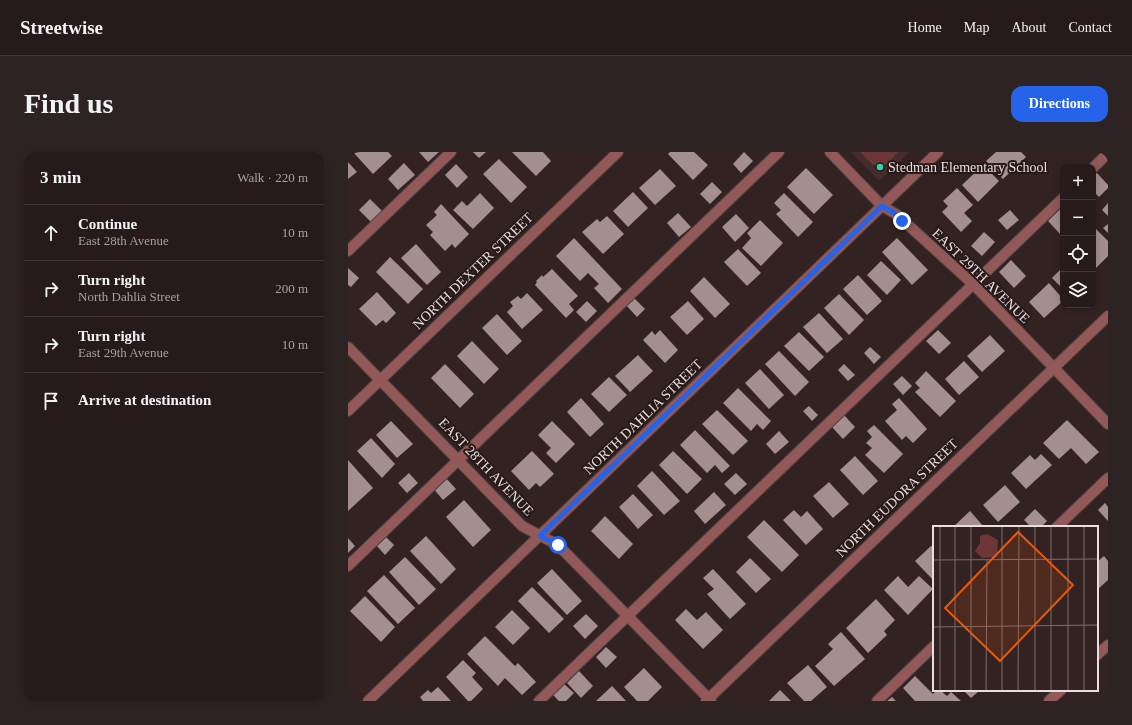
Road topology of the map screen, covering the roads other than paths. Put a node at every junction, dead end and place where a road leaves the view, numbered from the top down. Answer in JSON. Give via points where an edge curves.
{"nodes":[{"id":1,"x":451,"y":152,"type":"edge"},
{"id":2,"x":618,"y":152,"type":"edge"},
{"id":3,"x":780,"y":152,"type":"edge"},
{"id":4,"x":830,"y":152,"type":"edge"},
{"id":5,"x":938,"y":152,"type":"edge"},
{"id":6,"x":1108,"y":154,"type":"edge"},
{"id":7,"x":1096,"y":165,"type":"edge"},
{"id":8,"x":1061,"y":200,"type":"edge"},
{"id":9,"x":882,"y":206,"type":"junction"},
{"id":10,"x":348,"y":251,"type":"edge"},
{"id":11,"x":974,"y":285,"type":"junction"},
{"id":12,"x":1108,"y":316,"type":"edge"},
{"id":13,"x":348,"y":347,"type":"edge"},
{"id":14,"x":1054,"y":368,"type":"junction"},
{"id":15,"x":381,"y":380,"type":"junction"},
{"id":16,"x":348,"y":411,"type":"edge"},
{"id":17,"x":1108,"y":424,"type":"edge"},
{"id":18,"x":459,"y":459,"type":"junction"},
{"id":19,"x":1108,"y":478,"type":"edge"},
{"id":20,"x":1058,"y":526,"type":"edge"},
{"id":21,"x":540,"y":536,"type":"junction"},
{"id":22,"x":348,"y":566,"type":"edge"},
{"id":23,"x":629,"y":615,"type":"junction"},
{"id":24,"x":1108,"y":644,"type":"edge"},
{"id":25,"x":933,"y":647,"type":"edge"},
{"id":26,"x":1098,"y":654,"type":"edge"},
{"id":27,"x":1060,"y":691,"type":"edge"},
{"id":28,"x":708,"y":700,"type":"edge"},
{"id":29,"x":368,"y":701,"type":"edge"},
{"id":30,"x":539,"y":701,"type":"edge"},
{"id":31,"x":877,"y":701,"type":"edge"},
{"id":32,"x":1049,"y":701,"type":"edge"}],
"edges":[{"from":1,"to":10,"type":"street"},
{"from":2,"to":15,"type":"street","name":"NORTH DEXTER STREET"},
{"from":3,"to":18,"type":"street"},
{"from":4,"to":9,"type":"street","name":"EAST 29TH AVENUE"},
{"from":5,"to":9,"type":"street","name":"NORTH DAHLIA STREET"},
{"from":6,"to":7,"type":"street"},
{"from":8,"to":11,"type":"street"},
{"from":9,"to":11,"type":"street","name":"EAST 29TH AVENUE","via":[[896,214]]},
{"from":9,"to":21,"type":"street","name":"NORTH DAHLIA STREET"},
{"from":11,"to":14,"type":"street","name":"EAST 29TH AVENUE"},
{"from":11,"to":23,"type":"street"},
{"from":12,"to":14,"type":"street","name":"NORTH EUDORA STREET"},
{"from":13,"to":15,"type":"street","name":"EAST 28TH AVENUE"},
{"from":14,"to":17,"type":"street","name":"EAST 29TH AVENUE"},
{"from":14,"to":28,"type":"street","name":"NORTH EUDORA STREET"},
{"from":15,"to":16,"type":"street","name":"NORTH DEXTER STREET"},
{"from":15,"to":18,"type":"street","name":"EAST 28TH AVENUE"},
{"from":18,"to":21,"type":"street","name":"EAST 28TH AVENUE","via":[[522,526]]},
{"from":18,"to":22,"type":"street"},
{"from":19,"to":20,"type":"street"},
{"from":21,"to":23,"type":"street","name":"EAST 28TH AVENUE","via":[[558,545]]},
{"from":21,"to":29,"type":"street","name":"NORTH DAHLIA STREET"},
{"from":23,"to":28,"type":"street","name":"EAST 28TH AVENUE"},
{"from":23,"to":30,"type":"street"},
{"from":24,"to":26,"type":"street"},
{"from":25,"to":31,"type":"street"},
{"from":27,"to":32,"type":"street"}]}
